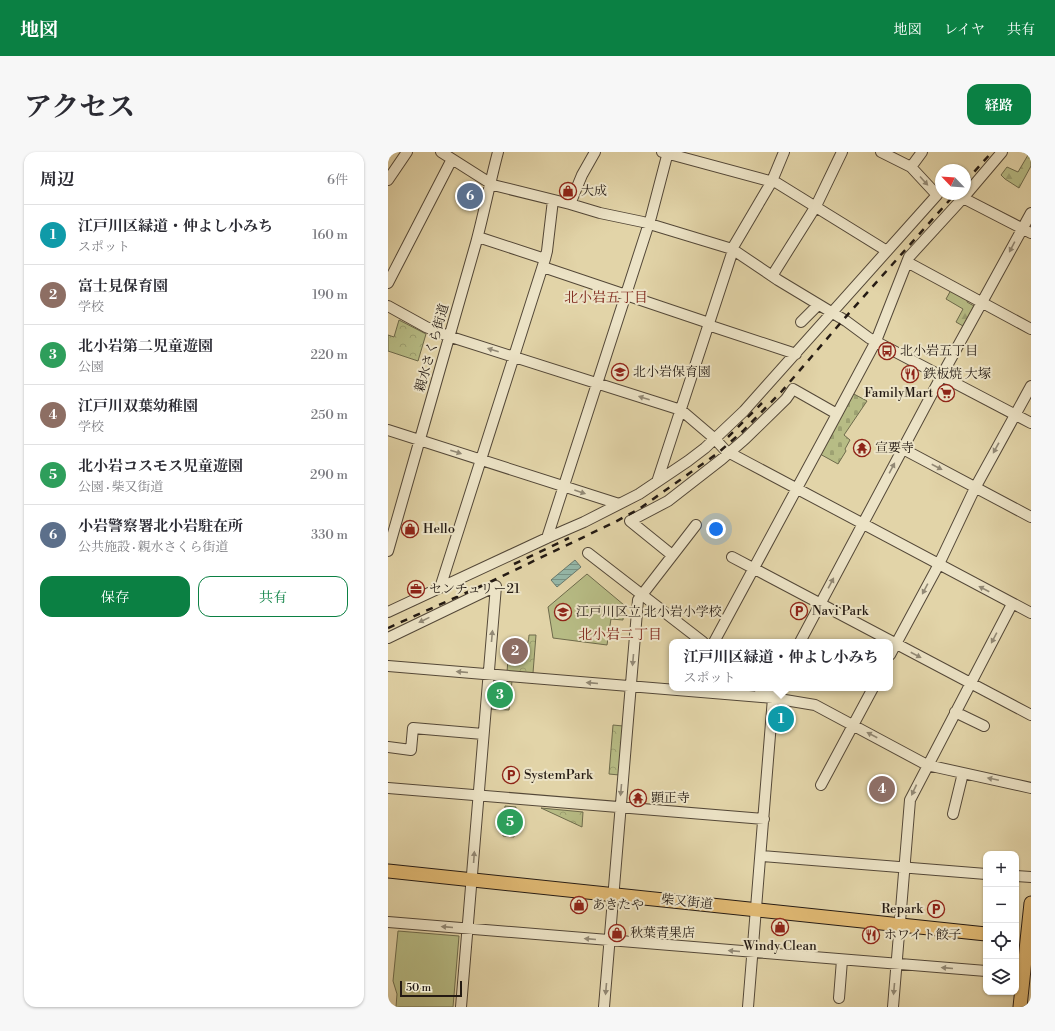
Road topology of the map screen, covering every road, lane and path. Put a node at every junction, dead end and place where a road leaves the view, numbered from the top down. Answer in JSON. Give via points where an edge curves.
{"nodes":[{"id":1,"x":407,"y":152,"type":"edge"},
{"id":2,"x":441,"y":152,"type":"edge"},
{"id":3,"x":498,"y":152,"type":"edge"},
{"id":4,"x":595,"y":152,"type":"edge"},
{"id":5,"x":666,"y":152,"type":"edge"},
{"id":6,"x":784,"y":152,"type":"edge"},
{"id":7,"x":842,"y":152,"type":"edge"},
{"id":8,"x":881,"y":152,"type":"edge"},
{"id":9,"x":922,"y":152,"type":"edge"},
{"id":10,"x":1002,"y":152,"type":"edge"},
{"id":11,"x":452,"y":159,"type":"junction"},
{"id":12,"x":911,"y":167,"type":"junction"},
{"id":13,"x":388,"y":180,"type":"edge"},
{"id":14,"x":772,"y":181,"type":"junction"},
{"id":15,"x":489,"y":183,"type":"junction"},
{"id":16,"x":971,"y":189,"type":"edge"},
{"id":17,"x":553,"y":200,"type":"junction"},
{"id":18,"x":961,"y":200,"type":"edge"},
{"id":19,"x":967,"y":200,"type":"edge"},
{"id":20,"x":570,"y":204,"type":"junction"},
{"id":21,"x":816,"y":206,"type":"junction"},
{"id":22,"x":1031,"y":213,"type":"edge"},
{"id":23,"x":648,"y":224,"type":"junction"},
{"id":24,"x":1026,"y":231,"type":"edge"},
{"id":25,"x":478,"y":237,"type":"junction"},
{"id":26,"x":732,"y":250,"type":"junction"},
{"id":27,"x":888,"y":251,"type":"junction"},
{"id":28,"x":907,"y":262,"type":"junction"},
{"id":29,"x":544,"y":263,"type":"junction"},
{"id":30,"x":772,"y":276,"type":"junction"},
{"id":31,"x":388,"y":283,"type":"edge"},
{"id":32,"x":626,"y":295,"type":"junction"},
{"id":33,"x":983,"y":303,"type":"junction"},
{"id":34,"x":818,"y":305,"type":"junction"},
{"id":35,"x":388,"y":306,"type":"edge"},
{"id":36,"x":832,"y":314,"type":"junction"},
{"id":37,"x":801,"y":322,"type":"dead end"},
{"id":38,"x":709,"y":324,"type":"junction"},
{"id":39,"x":1031,"y":329,"type":"edge"},
{"id":40,"x":448,"y":336,"type":"junction"},
{"id":41,"x":876,"y":341,"type":"junction"},
{"id":42,"x":796,"y":354,"type":"junction"},
{"id":43,"x":514,"y":357,"type":"junction"},
{"id":44,"x":942,"y":375,"type":"junction"},
{"id":45,"x":597,"y":384,"type":"junction"},
{"id":46,"x":1031,"y":386,"type":"edge"},
{"id":47,"x":681,"y":410,"type":"junction"},
{"id":48,"x":837,"y":414,"type":"junction"},
{"id":49,"x":1015,"y":414,"type":"junction"},
{"id":50,"x":1031,"y":423,"type":"edge"},
{"id":51,"x":388,"y":430,"type":"edge"},
{"id":52,"x":715,"y":439,"type":"junction"},
{"id":53,"x":419,"y":440,"type":"junction"},
{"id":54,"x":903,"y":449,"type":"junction"},
{"id":55,"x":730,"y":453,"type":"junction"},
{"id":56,"x":480,"y":460,"type":"junction"},
{"id":57,"x":657,"y":482,"type":"junction"},
{"id":58,"x":564,"y":486,"type":"junction"},
{"id":59,"x":975,"y":488,"type":"junction"},
{"id":60,"x":797,"y":489,"type":"junction"},
{"id":61,"x":619,"y":504,"type":"junction"},
{"id":62,"x":1031,"y":517,"type":"edge"},
{"id":63,"x":863,"y":523,"type":"junction"},
{"id":64,"x":696,"y":525,"type":"dead end"},
{"id":65,"x":547,"y":538,"type":"junction"},
{"id":66,"x":388,"y":551,"type":"edge"},
{"id":67,"x":588,"y":553,"type":"dead end"},
{"id":68,"x":672,"y":555,"type":"junction"},
{"id":69,"x":732,"y":557,"type":"dead end"},
{"id":70,"x":939,"y":564,"type":"junction"},
{"id":71,"x":754,"y":568,"type":"junction"},
{"id":72,"x":440,"y":588,"type":"junction"},
{"id":73,"x":641,"y":595,"type":"junction"},
{"id":74,"x":820,"y":603,"type":"junction"},
{"id":75,"x":1012,"y":604,"type":"junction"},
{"id":76,"x":388,"y":612,"type":"edge"},
{"id":77,"x":1031,"y":613,"type":"edge"},
{"id":78,"x":388,"y":638,"type":"edge"},
{"id":79,"x":699,"y":639,"type":"edge"},
{"id":80,"x":716,"y":639,"type":"edge"},
{"id":81,"x":802,"y":639,"type":"edge"},
{"id":82,"x":887,"y":639,"type":"edge"},
{"id":83,"x":893,"y":642,"type":"edge"},
{"id":84,"x":896,"y":644,"type":"junction"},
{"id":85,"x":893,"y":650,"type":"edge"},
{"id":86,"x":388,"y":666,"type":"edge"},
{"id":87,"x":488,"y":675,"type":"junction"},
{"id":88,"x":970,"y":684,"type":"junction"},
{"id":89,"x":630,"y":687,"type":"junction"},
{"id":90,"x":669,"y":688,"type":"edge"},
{"id":91,"x":745,"y":691,"type":"edge"},
{"id":92,"x":871,"y":691,"type":"edge"},
{"id":93,"x":774,"y":692,"type":"edge"},
{"id":94,"x":955,"y":712,"type":"junction"},
{"id":95,"x":1031,"y":715,"type":"edge"},
{"id":96,"x":853,"y":725,"type":"junction"},
{"id":97,"x":984,"y":726,"type":"dead end"},
{"id":98,"x":483,"y":734,"type":"junction"},
{"id":99,"x":388,"y":747,"type":"edge"},
{"id":100,"x":927,"y":765,"type":"junction"},
{"id":101,"x":963,"y":772,"type":"junction"},
{"id":102,"x":821,"y":785,"type":"dead end"},
{"id":103,"x":388,"y":788,"type":"edge"},
{"id":104,"x":1031,"y":788,"type":"edge"},
{"id":105,"x":478,"y":796,"type":"junction"},
{"id":106,"x":620,"y":807,"type":"junction"},
{"id":107,"x":953,"y":814,"type":"dead end"},
{"id":108,"x":764,"y":819,"type":"junction"},
{"id":109,"x":761,"y":856,"type":"junction"},
{"id":110,"x":904,"y":868,"type":"junction"},
{"id":111,"x":388,"y":871,"type":"edge"},
{"id":112,"x":983,"y":874,"type":"edge"},
{"id":113,"x":1019,"y":876,"type":"edge"},
{"id":114,"x":1031,"y":877,"type":"edge"},
{"id":115,"x":472,"y":880,"type":"junction"},
{"id":116,"x":613,"y":894,"type":"junction"},
{"id":117,"x":1031,"y":903,"type":"edge"},
{"id":118,"x":757,"y":909,"type":"junction"},
{"id":119,"x":388,"y":922,"type":"edge"},
{"id":120,"x":899,"y":924,"type":"junction"},
{"id":121,"x":468,"y":929,"type":"junction"},
{"id":122,"x":983,"y":934,"type":"edge"},
{"id":123,"x":1025,"y":938,"type":"edge"},
{"id":124,"x":610,"y":941,"type":"junction"},
{"id":125,"x":752,"y":952,"type":"junction"},
{"id":126,"x":842,"y":960,"type":"junction"},
{"id":127,"x":896,"y":964,"type":"junction"},
{"id":128,"x":983,"y":971,"type":"edge"},
{"id":129,"x":839,"y":998,"type":"dead end"},
{"id":130,"x":461,"y":1007,"type":"edge"},
{"id":131,"x":604,"y":1007,"type":"edge"},
{"id":132,"x":748,"y":1007,"type":"edge"},
{"id":133,"x":893,"y":1007,"type":"edge"},
{"id":134,"x":1020,"y":1007,"type":"edge"}],
"edges":[{"from":1,"to":13,"type":"street"},
{"from":2,"to":11,"type":"street"},
{"from":3,"to":15,"type":"street","name":"親水さくら街道"},
{"from":4,"to":20,"type":"street"},
{"from":5,"to":14,"type":"street"},
{"from":5,"to":23,"type":"street"},
{"from":6,"to":14,"type":"street"},
{"from":7,"to":21,"type":"street"},
{"from":8,"to":12,"type":"street"},
{"from":9,"to":12,"type":"street"},
{"from":10,"to":16,"type":"street"},
{"from":11,"to":15,"type":"street"},
{"from":11,"to":31,"type":"street"},
{"from":12,"to":27,"type":"street","one_way":true,"via":[[937,195]]},
{"from":14,"to":21,"type":"street"},
{"from":14,"to":26,"type":"street"},
{"from":15,"to":17,"type":"street"},
{"from":15,"to":25,"type":"street","name":"親水さくら街道"},
{"from":17,"to":20,"type":"street"},
{"from":17,"to":29,"type":"street"},
{"from":18,"to":28,"type":"street"},
{"from":19,"to":24,"type":"street"},
{"from":20,"to":23,"type":"street"},
{"from":21,"to":27,"type":"street"},
{"from":21,"to":30,"type":"street"},
{"from":22,"to":24,"type":"street"},
{"from":23,"to":26,"type":"street"},
{"from":23,"to":32,"type":"street"},
{"from":24,"to":33,"type":"street","one_way":true},
{"from":25,"to":29,"type":"street"},
{"from":25,"to":40,"type":"street","name":"親水さくら街道"},
{"from":26,"to":30,"type":"street"},
{"from":26,"to":38,"type":"street"},
{"from":27,"to":36,"type":"street"},
{"from":28,"to":33,"type":"street"},
{"from":28,"to":41,"type":"street"},
{"from":29,"to":32,"type":"street"},
{"from":29,"to":43,"type":"street"},
{"from":30,"to":34,"type":"street"},
{"from":32,"to":38,"type":"street"},
{"from":32,"to":45,"type":"street"},
{"from":33,"to":39,"type":"street"},
{"from":33,"to":44,"type":"street"},
{"from":34,"to":36,"type":"street"},
{"from":34,"to":37,"type":"street"},
{"from":35,"to":40,"type":"street"},
{"from":36,"to":41,"type":"street"},
{"from":36,"to":42,"type":"street"},
{"from":38,"to":42,"type":"street"},
{"from":38,"to":47,"type":"street"},
{"from":43,"to":40,"type":"street","one_way":true},
{"from":40,"to":53,"type":"street","name":"親水さくら街道"},
{"from":41,"to":44,"type":"street"},
{"from":41,"to":48,"type":"street"},
{"from":42,"to":52,"type":"street"},
{"from":43,"to":45,"type":"street"},
{"from":43,"to":56,"type":"street"},
{"from":44,"to":49,"type":"street"},
{"from":44,"to":54,"type":"street"},
{"from":47,"to":45,"type":"street","one_way":true},
{"from":45,"to":58,"type":"street"},
{"from":46,"to":49,"type":"street"},
{"from":47,"to":52,"type":"street"},
{"from":47,"to":57,"type":"street"},
{"from":48,"to":55,"type":"street","via":[[793,389],[786,399]]},
{"from":48,"to":60,"type":"street"},
{"from":49,"to":50,"type":"street"},
{"from":49,"to":59,"type":"street","one_way":true},
{"from":51,"to":53,"type":"street"},
{"from":52,"to":55,"type":"street"},
{"from":52,"to":57,"type":"street"},
{"from":53,"to":56,"type":"street","one_way":true},
{"from":53,"to":66,"type":"street","name":"親水さくら街道"},
{"from":54,"to":59,"type":"street","one_way":true},
{"from":63,"to":54,"type":"street","one_way":true},
{"from":55,"to":60,"type":"street"},
{"from":55,"to":68,"type":"street","via":[[668,501],[630,521]]},
{"from":56,"to":58,"type":"street"},
{"from":56,"to":72,"type":"street"},
{"from":57,"to":61,"type":"street"},
{"from":58,"to":61,"type":"street","one_way":true},
{"from":58,"to":65,"type":"street"},
{"from":59,"to":62,"type":"street"},
{"from":59,"to":70,"type":"street"},
{"from":60,"to":63,"type":"street"},
{"from":60,"to":71,"type":"street"},
{"from":61,"to":65,"type":"street"},
{"from":63,"to":70,"type":"street"},
{"from":74,"to":63,"type":"street","one_way":true},
{"from":64,"to":68,"type":"street"},
{"from":65,"to":72,"type":"street"},
{"from":67,"to":73,"type":"street"},
{"from":68,"to":73,"type":"street"},
{"from":69,"to":71,"type":"street"},
{"from":75,"to":70,"type":"street","one_way":true},
{"from":70,"to":84,"type":"street","one_way":true},
{"from":71,"to":74,"type":"street"},
{"from":71,"to":80,"type":"street"},
{"from":72,"to":76,"type":"street"},
{"from":73,"to":79,"type":"street"},
{"from":73,"to":89,"type":"street","one_way":true,"via":[[638,600]]},
{"from":74,"to":81,"type":"street"},
{"from":74,"to":82,"type":"street"},
{"from":75,"to":77,"type":"street"},
{"from":75,"to":88,"type":"street","one_way":true},
{"from":87,"to":78,"type":"street","one_way":true,"via":[[496,586]]},
{"from":83,"to":84,"type":"street"},
{"from":84,"to":85,"type":"street"},
{"from":84,"to":88,"type":"street","one_way":true},
{"from":87,"to":86,"type":"street","one_way":true},
{"from":89,"to":87,"type":"street","one_way":true},
{"from":87,"to":98,"type":"street"},
{"from":88,"to":94,"type":"street"},
{"from":88,"to":95,"type":"street"},
{"from":89,"to":90,"type":"street"},
{"from":89,"to":106,"type":"street","one_way":true},
{"from":91,"to":93,"type":"street"},
{"from":92,"to":96,"type":"street"},
{"from":93,"to":96,"type":"street","via":[[812,704]]},
{"from":93,"to":108,"type":"street"},
{"from":94,"to":97,"type":"street"},
{"from":94,"to":100,"type":"street"},
{"from":100,"to":96,"type":"street","one_way":true},
{"from":96,"to":102,"type":"street"},
{"from":98,"to":99,"type":"street","via":[[413,728],[411,750]]},
{"from":98,"to":105,"type":"street"},
{"from":100,"to":101,"type":"street"},
{"from":100,"to":110,"type":"street","one_way":true,"via":[[910,800]]},
{"from":104,"to":101,"type":"street","one_way":true},
{"from":101,"to":107,"type":"street"},
{"from":103,"to":105,"type":"street"},
{"from":105,"to":106,"type":"street"},
{"from":115,"to":105,"type":"street","one_way":true},
{"from":106,"to":108,"type":"street"},
{"from":106,"to":116,"type":"street"},
{"from":108,"to":109,"type":"street"},
{"from":109,"to":110,"type":"street"},
{"from":109,"to":118,"type":"street"},
{"from":110,"to":112,"type":"street"},
{"from":110,"to":120,"type":"street"},
{"from":111,"to":115,"type":"main road","name":"柴又街道"},
{"from":113,"to":114,"type":"street"},
{"from":115,"to":116,"type":"main road","name":"柴又街道"},
{"from":115,"to":121,"type":"street"},
{"from":116,"to":118,"type":"main road","name":"柴又街道"},
{"from":116,"to":124,"type":"street"},
{"from":117,"to":123,"type":"main road"},
{"from":118,"to":120,"type":"main road","name":"柴又街道"},
{"from":118,"to":125,"type":"street"},
{"from":121,"to":119,"type":"street","one_way":true},
{"from":120,"to":122,"type":"main road","name":"柴又街道"},
{"from":120,"to":127,"type":"street"},
{"from":124,"to":121,"type":"street","one_way":true},
{"from":121,"to":130,"type":"street"},
{"from":123,"to":134,"type":"main road"},
{"from":125,"to":124,"type":"street","one_way":true},
{"from":124,"to":131,"type":"street","one_way":true},
{"from":125,"to":126,"type":"street"},
{"from":125,"to":132,"type":"street"},
{"from":126,"to":127,"type":"street"},
{"from":126,"to":129,"type":"street"},
{"from":128,"to":127,"type":"street","one_way":true},
{"from":127,"to":133,"type":"street","one_way":true}]}
